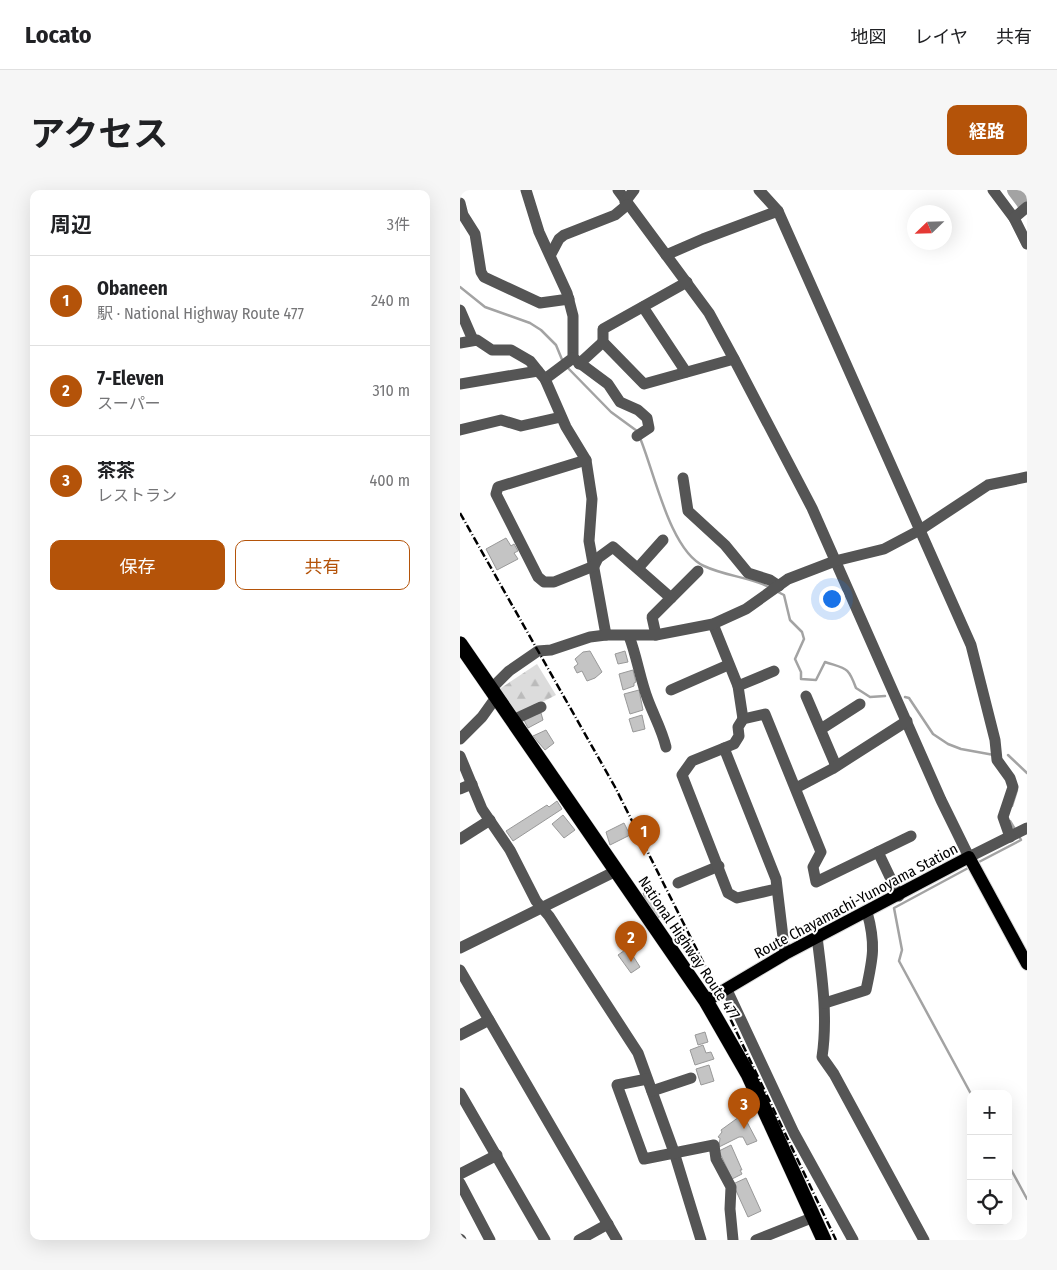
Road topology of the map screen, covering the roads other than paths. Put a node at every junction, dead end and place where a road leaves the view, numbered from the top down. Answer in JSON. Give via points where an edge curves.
{"nodes":[{"id":1,"x":526,"y":190,"type":"edge"},
{"id":2,"x":618,"y":190,"type":"edge"},
{"id":3,"x":634,"y":190,"type":"edge"},
{"id":4,"x":759,"y":190,"type":"edge"},
{"id":5,"x":993,"y":190,"type":"edge"},
{"id":6,"x":460,"y":203,"type":"edge"},
{"id":7,"x":626,"y":203,"type":"junction"},
{"id":8,"x":778,"y":211,"type":"junction"},
{"id":9,"x":1020,"y":213,"type":"edge"},
{"id":10,"x":463,"y":220,"type":"edge"},
{"id":11,"x":1027,"y":244,"type":"edge"},
{"id":12,"x":551,"y":254,"type":"junction"},
{"id":13,"x":666,"y":256,"type":"junction"},
{"id":14,"x":687,"y":282,"type":"junction"},
{"id":15,"x":568,"y":299,"type":"junction"},
{"id":16,"x":643,"y":307,"type":"junction"},
{"id":17,"x":460,"y":310,"type":"edge"},
{"id":18,"x":473,"y":340,"type":"junction"},
{"id":19,"x":603,"y":342,"type":"junction"},
{"id":20,"x":460,"y":343,"type":"edge"},
{"id":21,"x":574,"y":360,"type":"junction"},
{"id":22,"x":734,"y":360,"type":"junction"},
{"id":23,"x":686,"y":372,"type":"junction"},
{"id":24,"x":542,"y":375,"type":"junction"},
{"id":25,"x":460,"y":384,"type":"edge"},
{"id":26,"x":561,"y":417,"type":"junction"},
{"id":27,"x":460,"y":430,"type":"edge"},
{"id":28,"x":640,"y":435,"type":"dead end"},
{"id":29,"x":586,"y":460,"type":"junction"},
{"id":30,"x":1027,"y":477,"type":"edge"},
{"id":31,"x":683,"y":478,"type":"dead end"},
{"id":32,"x":920,"y":530,"type":"junction"},
{"id":33,"x":663,"y":540,"type":"dead end"},
{"id":34,"x":835,"y":562,"type":"junction"},
{"id":35,"x":594,"y":566,"type":"junction"},
{"id":36,"x":638,"y":568,"type":"junction"},
{"id":37,"x":698,"y":571,"type":"dead end"},
{"id":38,"x":774,"y":589,"type":"junction"},
{"id":39,"x":671,"y":598,"type":"junction"},
{"id":40,"x":712,"y":624,"type":"junction"},
{"id":41,"x":606,"y":635,"type":"junction"},
{"id":42,"x":656,"y":635,"type":"junction"},
{"id":43,"x":629,"y":636,"type":"junction"},
{"id":44,"x":460,"y":645,"type":"edge"},
{"id":45,"x":728,"y":665,"type":"junction"},
{"id":46,"x":774,"y":671,"type":"dead end"},
{"id":47,"x":738,"y":686,"type":"junction"},
{"id":48,"x":671,"y":690,"type":"dead end"},
{"id":49,"x":494,"y":693,"type":"junction"},
{"id":50,"x":806,"y":696,"type":"dead end"},
{"id":51,"x":860,"y":704,"type":"dead end"},
{"id":52,"x":541,"y":707,"type":"dead end"},
{"id":53,"x":743,"y":719,"type":"junction"},
{"id":54,"x":513,"y":720,"type":"junction"},
{"id":55,"x":907,"y":721,"type":"junction"},
{"id":56,"x":821,"y":729,"type":"junction"},
{"id":57,"x":460,"y":739,"type":"edge"},
{"id":58,"x":666,"y":747,"type":"dead end"},
{"id":59,"x":724,"y":748,"type":"junction"},
{"id":60,"x":460,"y":756,"type":"edge"},
{"id":61,"x":836,"y":766,"type":"junction"},
{"id":62,"x":472,"y":784,"type":"junction"},
{"id":63,"x":796,"y":788,"type":"junction"},
{"id":64,"x":460,"y":789,"type":"edge"},
{"id":65,"x":490,"y":820,"type":"junction"},
{"id":66,"x":1025,"y":829,"type":"edge"},
{"id":67,"x":912,"y":836,"type":"dead end"},
{"id":68,"x":1011,"y":836,"type":"junction"},
{"id":69,"x":460,"y":839,"type":"edge"},
{"id":70,"x":878,"y":852,"type":"junction"},
{"id":71,"x":972,"y":863,"type":"junction"},
{"id":72,"x":718,"y":866,"type":"junction"},
{"id":73,"x":616,"y":871,"type":"junction"},
{"id":74,"x":678,"y":883,"type":"dead end"},
{"id":75,"x":776,"y":889,"type":"junction"},
{"id":76,"x":899,"y":896,"type":"junction"},
{"id":77,"x":543,"y":909,"type":"junction"},
{"id":78,"x":867,"y":912,"type":"junction"},
{"id":79,"x":817,"y":937,"type":"junction"},
{"id":80,"x":460,"y":948,"type":"edge"},
{"id":81,"x":785,"y":954,"type":"junction"},
{"id":82,"x":1027,"y":964,"type":"edge"},
{"id":83,"x":460,"y":970,"type":"edge"},
{"id":84,"x":727,"y":990,"type":"junction"},
{"id":85,"x":706,"y":1001,"type":"junction"},
{"id":86,"x":824,"y":1003,"type":"junction"},
{"id":87,"x":489,"y":1020,"type":"junction"},
{"id":88,"x":460,"y":1035,"type":"edge"},
{"id":89,"x":691,"y":1078,"type":"dead end"},
{"id":90,"x":647,"y":1079,"type":"junction"},
{"id":91,"x":652,"y":1092,"type":"junction"},
{"id":92,"x":460,"y":1093,"type":"edge"},
{"id":93,"x":464,"y":1108,"type":"edge"},
{"id":94,"x":674,"y":1152,"type":"junction"},
{"id":95,"x":497,"y":1155,"type":"junction"},
{"id":96,"x":460,"y":1174,"type":"edge"},
{"id":97,"x":460,"y":1183,"type":"edge"},
{"id":98,"x":814,"y":1217,"type":"junction"},
{"id":99,"x":608,"y":1224,"type":"junction"},
{"id":100,"x":490,"y":1240,"type":"edge"},
{"id":101,"x":545,"y":1240,"type":"edge"},
{"id":102,"x":579,"y":1240,"type":"edge"},
{"id":103,"x":617,"y":1240,"type":"edge"},
{"id":104,"x":701,"y":1240,"type":"edge"},
{"id":105,"x":733,"y":1240,"type":"edge"},
{"id":106,"x":756,"y":1240,"type":"edge"},
{"id":107,"x":824,"y":1240,"type":"edge"},
{"id":108,"x":853,"y":1240,"type":"edge"},
{"id":109,"x":924,"y":1240,"type":"edge"}],
"edges":[{"from":1,"to":12,"type":"street","via":[[539,232]]},
{"from":2,"to":7,"type":"street"},
{"from":3,"to":7,"type":"street"},
{"from":4,"to":8,"type":"street"},
{"from":5,"to":9,"type":"street"},
{"from":6,"to":10,"type":"street"},
{"from":7,"to":12,"type":"street","via":[[615,215],[559,238]]},
{"from":7,"to":13,"type":"street"},
{"from":8,"to":13,"type":"street"},
{"from":8,"to":32,"type":"street"},
{"from":9,"to":11,"type":"street"},
{"from":10,"to":15,"type":"street","via":[[475,234],[480,272],[484,277],[540,303]]},
{"from":12,"to":15,"type":"street"},
{"from":13,"to":14,"type":"street"},
{"from":14,"to":16,"type":"street"},
{"from":14,"to":22,"type":"street","via":[[709,313]]},
{"from":15,"to":21,"type":"street","via":[[573,316]]},
{"from":16,"to":19,"type":"street","via":[[603,329]]},
{"from":16,"to":23,"type":"street"},
{"from":17,"to":18,"type":"street"},
{"from":18,"to":20,"type":"street"},
{"from":18,"to":24,"type":"street","via":[[492,350],[511,350],[530,361]]},
{"from":19,"to":21,"type":"street"},
{"from":19,"to":23,"type":"street","via":[[644,384]]},
{"from":21,"to":24,"type":"street"},
{"from":21,"to":28,"type":"street","via":[[608,384],[620,402],[647,418],[649,428]]},
{"from":22,"to":23,"type":"street"},
{"from":22,"to":34,"type":"street","via":[[812,508]]},
{"from":24,"to":25,"type":"street"},
{"from":24,"to":26,"type":"street"},
{"from":26,"to":27,"type":"street","via":[[521,426],[501,420]]},
{"from":26,"to":29,"type":"street"},
{"from":29,"to":35,"type":"street","via":[[591,490],[589,541]]},
{"from":29,"to":35,"type":"street","via":[[498,487],[496,494],[544,582],[554,582]]},
{"from":30,"to":32,"type":"street","via":[[988,485]]},
{"from":31,"to":38,"type":"street","via":[[688,511],[725,545],[748,573],[770,580]]},
{"from":32,"to":34,"type":"street","via":[[884,549]]},
{"from":32,"to":68,"type":"street","via":[[971,645],[997,755],[1013,787],[1003,817]]},
{"from":33,"to":36,"type":"street"},
{"from":34,"to":38,"type":"street","via":[[788,579]]},
{"from":34,"to":55,"type":"street"},
{"from":35,"to":36,"type":"street","via":[[598,558],[613,547]]},
{"from":35,"to":41,"type":"street"},
{"from":36,"to":39,"type":"street"},
{"from":37,"to":39,"type":"street"},
{"from":38,"to":40,"type":"street","via":[[746,609]]},
{"from":39,"to":42,"type":"street","via":[[652,617]]},
{"from":40,"to":42,"type":"street"},
{"from":40,"to":45,"type":"street"},
{"from":41,"to":43,"type":"street"},
{"from":41,"to":49,"type":"street","via":[[538,651],[509,672]]},
{"from":42,"to":43,"type":"street"},
{"from":43,"to":58,"type":"street","via":[[647,698]]},
{"from":44,"to":49,"type":"highway","name":"National Highway Route 477"},
{"from":45,"to":47,"type":"street"},
{"from":45,"to":48,"type":"street"},
{"from":46,"to":47,"type":"street"},
{"from":47,"to":53,"type":"street"},
{"from":49,"to":54,"type":"highway","name":"National Highway Route 477"},
{"from":49,"to":57,"type":"street","via":[[482,717]]},
{"from":50,"to":56,"type":"street"},
{"from":51,"to":56,"type":"street"},
{"from":52,"to":54,"type":"street"},
{"from":53,"to":59,"type":"street","via":[[734,744]]},
{"from":53,"to":63,"type":"street","via":[[765,714]]},
{"from":54,"to":73,"type":"highway","name":"National Highway Route 477"},
{"from":55,"to":61,"type":"street"},
{"from":55,"to":71,"type":"street"},
{"from":56,"to":61,"type":"street"},
{"from":59,"to":72,"type":"street","via":[[692,761],[682,775]]},
{"from":59,"to":75,"type":"street","via":[[776,879]]},
{"from":60,"to":62,"type":"street"},
{"from":61,"to":63,"type":"street"},
{"from":62,"to":64,"type":"street"},
{"from":62,"to":65,"type":"street"},
{"from":63,"to":70,"type":"street","via":[[820,852],[814,867],[816,882]]},
{"from":65,"to":69,"type":"street"},
{"from":65,"to":77,"type":"street"},
{"from":66,"to":68,"type":"street"},
{"from":67,"to":70,"type":"street"},
{"from":68,"to":71,"type":"street"},
{"from":70,"to":76,"type":"street"},
{"from":71,"to":76,"type":"main road","name":"Route Chayamachi-Yunoyama Station"},
{"from":71,"to":82,"type":"main road","name":"Route Chayamachi-Yunoyama Station"},
{"from":72,"to":74,"type":"street"},
{"from":72,"to":75,"type":"street","via":[[728,893],[737,898]]},
{"from":73,"to":77,"type":"street"},
{"from":73,"to":85,"type":"highway","name":"National Highway Route 477"},
{"from":75,"to":81,"type":"street"},
{"from":76,"to":78,"type":"main road","name":"Route Chayamachi-Yunoyama Station"},
{"from":77,"to":80,"type":"street"},
{"from":77,"to":90,"type":"street","via":[[633,1044]]},
{"from":78,"to":79,"type":"main road","name":"Route Chayamachi-Yunoyama Station"},
{"from":78,"to":86,"type":"street","via":[[874,949],[866,990]]},
{"from":79,"to":81,"type":"main road","name":"Route Chayamachi-Yunoyama Station"},
{"from":79,"to":86,"type":"street"},
{"from":81,"to":84,"type":"main road","name":"Route Chayamachi-Yunoyama Station"},
{"from":83,"to":87,"type":"street"},
{"from":84,"to":85,"type":"main road","name":"Route Chayamachi-Yunoyama Station"},
{"from":84,"to":108,"type":"street","via":[[794,1133]]},
{"from":85,"to":98,"type":"highway","name":"National Highway Route 477","via":[[748,1074]]},
{"from":86,"to":109,"type":"street","via":[[822,1057]]},
{"from":87,"to":88,"type":"street"},
{"from":87,"to":99,"type":"street"},
{"from":89,"to":91,"type":"street"},
{"from":90,"to":91,"type":"street"},
{"from":90,"to":94,"type":"street","via":[[617,1085],[644,1158]]},
{"from":91,"to":94,"type":"street"},
{"from":92,"to":93,"type":"street"},
{"from":93,"to":95,"type":"street"},
{"from":94,"to":104,"type":"street"},
{"from":94,"to":105,"type":"street","via":[[714,1145],[716,1159],[731,1187]]},
{"from":95,"to":96,"type":"street"},
{"from":95,"to":101,"type":"street"},
{"from":97,"to":100,"type":"street"},
{"from":98,"to":106,"type":"street"},
{"from":98,"to":107,"type":"highway","name":"National Highway Route 477"},
{"from":99,"to":102,"type":"street"},
{"from":99,"to":103,"type":"street"}]}
